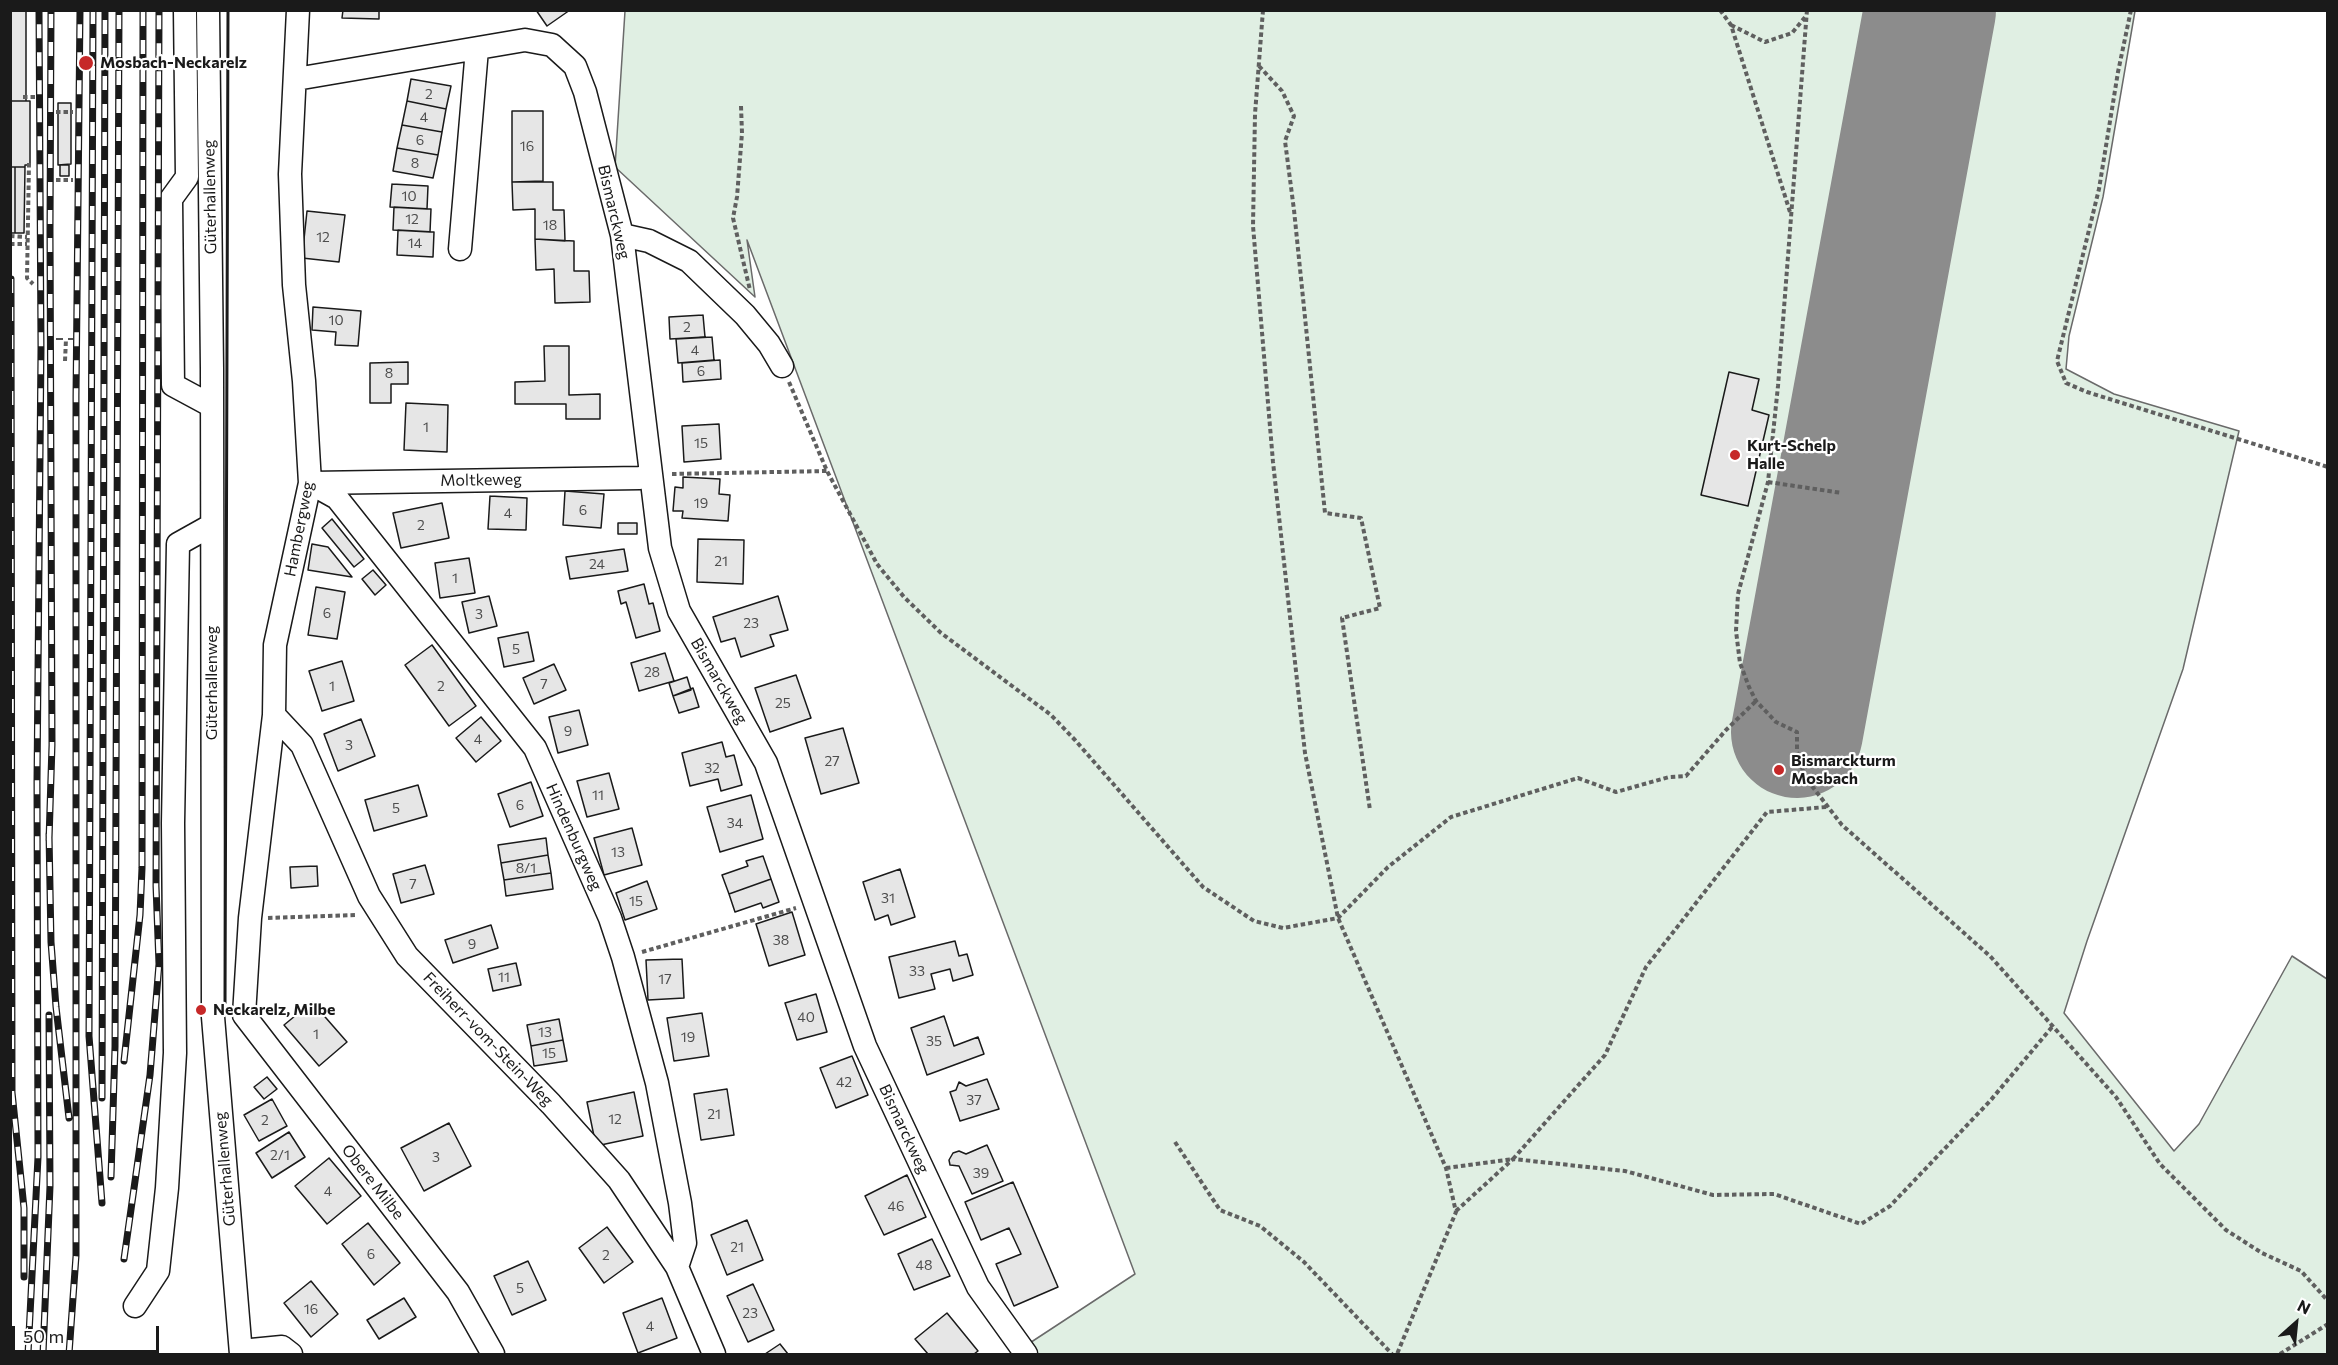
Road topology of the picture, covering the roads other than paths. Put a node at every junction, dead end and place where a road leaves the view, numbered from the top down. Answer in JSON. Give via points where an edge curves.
{"nodes":[{"id":1,"x":185,"y":10,"type":"edge"},
{"id":2,"x":208,"y":10,"type":"edge"},
{"id":3,"x":298,"y":10,"type":"edge"},
{"id":4,"x":477,"y":49,"type":"junction"},
{"id":5,"x":296,"y":79,"type":"junction"},
{"id":6,"x":622,"y":235,"type":"junction"},
{"id":7,"x":460,"y":249,"type":"dead end"},
{"id":8,"x":782,"y":366,"type":"road end"},
{"id":9,"x":212,"y":406,"type":"junction"},
{"id":10,"x":651,"y":475,"type":"junction"},
{"id":11,"x":310,"y":483,"type":"junction"},
{"id":12,"x":212,"y":525,"type":"junction"},
{"id":13,"x":274,"y":716,"type":"junction"},
{"id":14,"x":212,"y":822,"type":"junction"},
{"id":15,"x":173,"y":823,"type":"junction"},
{"id":16,"x":244,"y":1015,"type":"junction"},
{"id":17,"x":214,"y":1025,"type":"junction"},
{"id":18,"x":175,"y":1033,"type":"junction"},
{"id":19,"x":677,"y":1267,"type":"junction"},
{"id":20,"x":135,"y":1306,"type":"dead end"},
{"id":21,"x":241,"y":1353,"type":"edge"},
{"id":22,"x":291,"y":1354,"type":"edge"},
{"id":23,"x":493,"y":1354,"type":"edge"},
{"id":24,"x":714,"y":1354,"type":"edge"},
{"id":25,"x":1026,"y":1354,"type":"edge"}],
"edges":[{"from":1,"to":9,"type":"street","via":[[187,177],[171,200],[173,385]]},
{"from":2,"to":9,"type":"street","name":"Güterhallenweg"},
{"from":3,"to":5,"type":"street","name":"Hambergweg"},
{"from":4,"to":5,"type":"street","name":"Bismarckweg"},
{"from":4,"to":6,"type":"street","name":"Bismarckweg","via":[[525,40],[552,45],[575,66]]},
{"from":4,"to":7,"type":"street"},
{"from":5,"to":11,"type":"street","name":"Hambergweg","via":[[290,174],[294,285]]},
{"from":6,"to":8,"type":"street","via":[[649,241],[689,261],[745,315]]},
{"from":6,"to":10,"type":"street","name":"Bismarckweg"},
{"from":9,"to":12,"type":"street","name":"Güterhallenweg"},
{"from":10,"to":11,"type":"street","name":"Moltkeweg"},
{"from":10,"to":25,"type":"street","name":"Bismarckweg","via":[[660,548],[679,611],[766,763],[879,1077],[978,1287]]},
{"from":11,"to":13,"type":"street","name":"Hambergweg","via":[[275,645]]},
{"from":11,"to":19,"type":"street","name":"Hindenburgweg","via":[[337,498],[535,748],[624,957],[657,1083],[680,1203],[685,1243]]},
{"from":12,"to":14,"type":"street","name":"Güterhallenweg"},
{"from":12,"to":15,"type":"street","via":[[178,544]]},
{"from":13,"to":16,"type":"street","name":"Hambergweg","via":[[249,918]]},
{"from":13,"to":19,"type":"street","name":"Freiherr-vom-Stein-Weg","via":[[302,745],[369,896],[407,956],[619,1180]]},
{"from":14,"to":15,"type":"street"},
{"from":14,"to":17,"type":"street","name":"Güterhallenweg"},
{"from":15,"to":18,"type":"street"},
{"from":16,"to":17,"type":"street"},
{"from":16,"to":23,"type":"street","name":"Obere Milbe","via":[[459,1292]]},
{"from":17,"to":18,"type":"street"},
{"from":17,"to":21,"type":"street","name":"Güterhallenweg"},
{"from":18,"to":20,"type":"street","via":[[167,1188],[158,1271]]},
{"from":19,"to":24,"type":"street","name":"Freiherr-vom-Stein-Weg"},
{"from":21,"to":22,"type":"street","via":[[282,1347]]}]}
